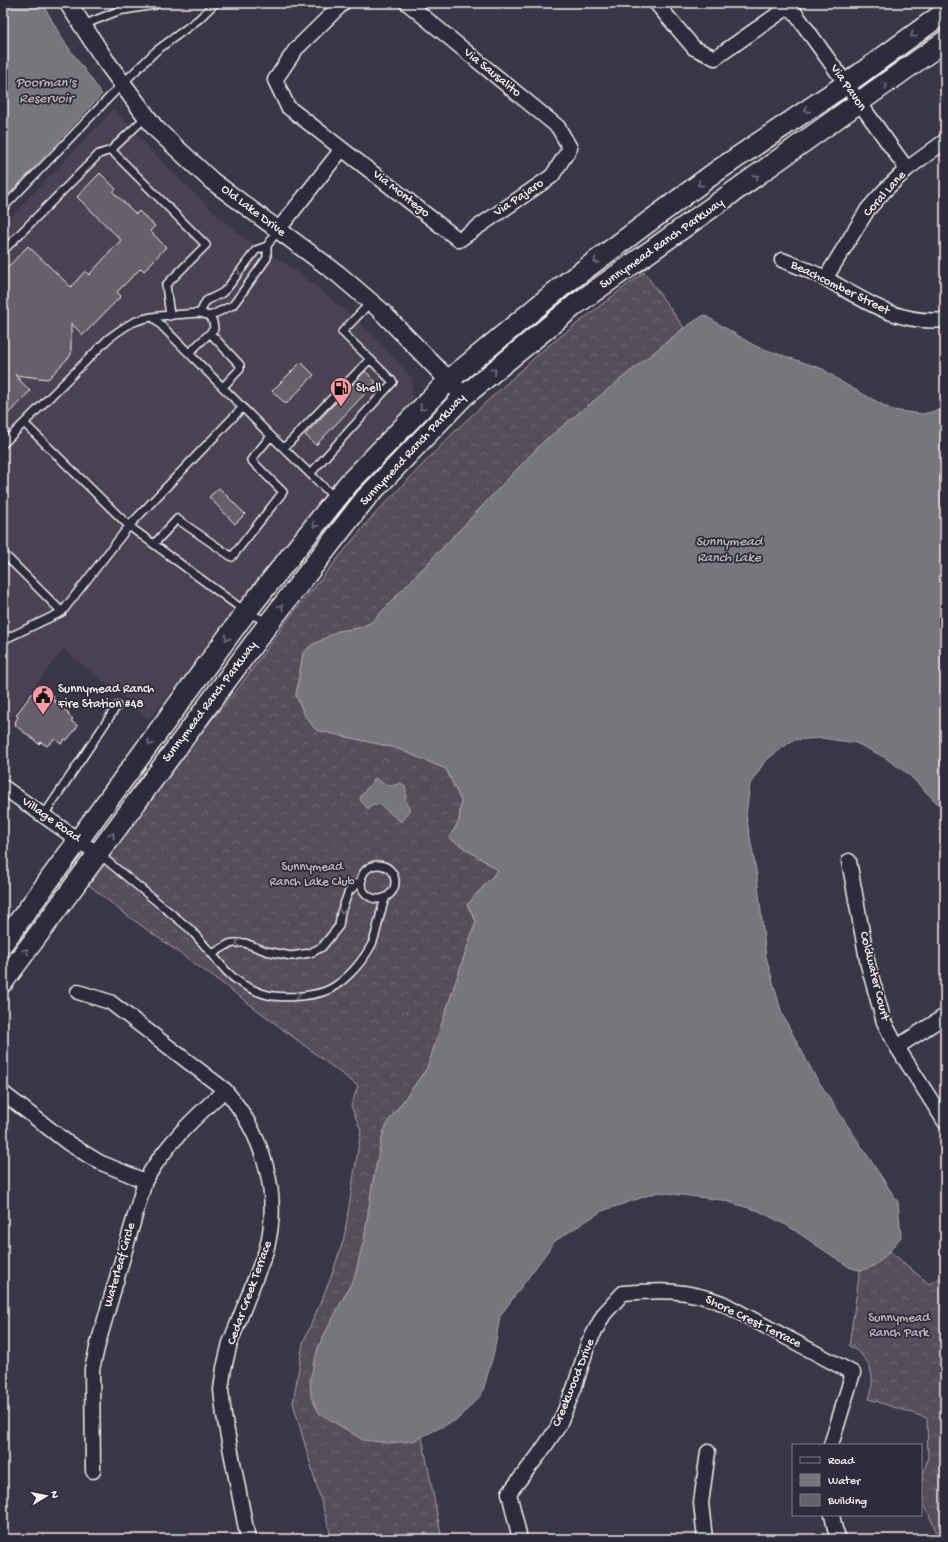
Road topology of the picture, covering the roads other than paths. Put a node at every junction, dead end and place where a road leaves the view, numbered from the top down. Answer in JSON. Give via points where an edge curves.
{"nodes":[{"id":1,"x":68,"y":3,"type":"edge"},
{"id":2,"x":158,"y":3,"type":"edge"},
{"id":3,"x":215,"y":3,"type":"edge"},
{"id":4,"x":343,"y":3,"type":"edge"},
{"id":5,"x":407,"y":3,"type":"edge"},
{"id":6,"x":656,"y":3,"type":"edge"},
{"id":7,"x":792,"y":4,"type":"edge"},
{"id":8,"x":945,"y":12,"type":"edge"},
{"id":9,"x":83,"y":26,"type":"junction"},
{"id":10,"x":945,"y":41,"type":"edge"},
{"id":11,"x":122,"y":84,"type":"junction"},
{"id":12,"x":846,"y":84,"type":"junction"},
{"id":13,"x":859,"y":103,"type":"junction"},
{"id":14,"x":147,"y":117,"type":"junction"},
{"id":15,"x":945,"y":142,"type":"edge"},
{"id":16,"x":570,"y":148,"type":"joint"},
{"id":17,"x":342,"y":149,"type":"junction"},
{"id":18,"x":111,"y":150,"type":"junction"},
{"id":19,"x":907,"y":169,"type":"junction"},
{"id":20,"x":3,"y":208,"type":"edge"},
{"id":21,"x":278,"y":230,"type":"junction"},
{"id":22,"x":459,"y":240,"type":"joint"},
{"id":23,"x":267,"y":246,"type":"junction"},
{"id":24,"x":3,"y":251,"type":"edge"},
{"id":25,"x":782,"y":260,"type":"dead end"},
{"id":26,"x":825,"y":279,"type":"junction"},
{"id":27,"x":371,"y":302,"type":"junction"},
{"id":28,"x":200,"y":313,"type":"junction"},
{"id":29,"x":170,"y":316,"type":"junction"},
{"id":30,"x":210,"y":316,"type":"junction"},
{"id":31,"x":154,"y":318,"type":"junction"},
{"id":32,"x":945,"y":320,"type":"edge"},
{"id":33,"x":210,"y":333,"type":"junction"},
{"id":34,"x":190,"y":353,"type":"junction"},
{"id":35,"x":370,"y":359,"type":"junction"},
{"id":36,"x":449,"y":380,"type":"junction"},
{"id":37,"x":223,"y":387,"type":"junction"},
{"id":38,"x":464,"y":396,"type":"junction"},
{"id":39,"x":243,"y":407,"type":"junction"},
{"id":40,"x":24,"y":423,"type":"junction"},
{"id":41,"x":271,"y":436,"type":"junction"},
{"id":42,"x":3,"y":444,"type":"edge"},
{"id":43,"x":284,"y":448,"type":"junction"},
{"id":44,"x":310,"y":474,"type":"junction"},
{"id":45,"x":336,"y":499,"type":"junction"},
{"id":46,"x":129,"y":526,"type":"junction"},
{"id":47,"x":154,"y":544,"type":"junction"},
{"id":48,"x":3,"y":553,"type":"edge"},
{"id":49,"x":62,"y":612,"type":"junction"},
{"id":50,"x":246,"y":612,"type":"junction"},
{"id":51,"x":269,"y":623,"type":"junction"},
{"id":52,"x":3,"y":640,"type":"edge"},
{"id":53,"x":118,"y":706,"type":"dead end"},
{"id":54,"x":3,"y":787,"type":"edge"},
{"id":55,"x":44,"y":815,"type":"junction"},
{"id":56,"x":79,"y":840,"type":"junction"},
{"id":57,"x":98,"y":854,"type":"junction"},
{"id":58,"x":849,"y":861,"type":"dead end"},
{"id":59,"x":362,"y":880,"type":"junction"},
{"id":60,"x":386,"y":897,"type":"junction"},
{"id":61,"x":3,"y":943,"type":"edge"},
{"id":62,"x":212,"y":954,"type":"junction"},
{"id":63,"x":3,"y":982,"type":"edge"},
{"id":64,"x":78,"y":992,"type":"dead end"},
{"id":65,"x":945,"y":1016,"type":"edge"},
{"id":66,"x":897,"y":1047,"type":"junction"},
{"id":67,"x":225,"y":1090,"type":"junction"},
{"id":68,"x":3,"y":1092,"type":"edge"},
{"id":69,"x":945,"y":1122,"type":"edge"},
{"id":70,"x":145,"y":1181,"type":"junction"},
{"id":71,"x":623,"y":1293,"type":"joint"},
{"id":72,"x":832,"y":1444,"type":"edge"},
{"id":73,"x":708,"y":1452,"type":"dead end"},
{"id":74,"x":93,"y":1471,"type":"dead end"},
{"id":75,"x":832,"y":1516,"type":"edge"},
{"id":76,"x":248,"y":1539,"type":"edge"},
{"id":77,"x":520,"y":1539,"type":"edge"},
{"id":78,"x":705,"y":1539,"type":"edge"},
{"id":79,"x":839,"y":1539,"type":"edge"}],
"edges":[{"from":1,"to":9,"type":"street","name":"Old Lake Drive"},
{"from":2,"to":9,"type":"lane","via":[[118,11]]},
{"from":3,"to":11,"type":"lane","via":[[199,19],[156,51]]},
{"from":4,"to":17,"type":"street","name":"Via Montego","via":[[296,49],[275,80],[288,107]]},
{"from":5,"to":16,"type":"street","name":"Via Sausalito","via":[[558,127]]},
{"from":6,"to":7,"type":"street","name":"Via Pavon","via":[[694,48],[714,58]]},
{"from":7,"to":12,"type":"street","name":"Via Pavon"},
{"from":8,"to":12,"type":"main road","name":"Sunnymead Ranch Parkway","one_way":true},
{"from":9,"to":11,"type":"street","name":"Old Lake Drive"},
{"from":13,"to":10,"type":"main road","name":"Sunnymead Ranch Parkway","one_way":true},
{"from":11,"to":14,"type":"street","name":"Old Lake Drive"},
{"from":11,"to":20,"type":"lane"},
{"from":12,"to":13,"type":"street","name":"Via Pavon"},
{"from":12,"to":36,"type":"main road","name":"Sunnymead Ranch Parkway","one_way":true,"via":[[717,171],[561,287]]},
{"from":13,"to":19,"type":"street","name":"Via Pavon"},
{"from":38,"to":13,"type":"main road","name":"Sunnymead Ranch Parkway","one_way":true,"via":[[575,305]]},
{"from":14,"to":18,"type":"lane"},
{"from":14,"to":21,"type":"street","name":"Old Lake Drive","via":[[155,128],[212,181]]},
{"from":15,"to":19,"type":"street","name":"Coral Lane"},
{"from":16,"to":22,"type":"street","name":"Via Pajaro","via":[[552,176]]},
{"from":17,"to":21,"type":"street"},
{"from":17,"to":22,"type":"street","name":"Via Montego"},
{"from":18,"to":24,"type":"lane","via":[[99,154]]},
{"from":18,"to":29,"type":"lane","via":[[206,245],[166,285]]},
{"from":19,"to":26,"type":"street","name":"Coral Lane","via":[[868,209]]},
{"from":21,"to":23,"type":"lane"},
{"from":21,"to":27,"type":"street","name":"Old Lake Drive"},
{"from":23,"to":28,"type":"lane","one_way":true,"via":[[256,250],[228,287],[206,301]]},
{"from":23,"to":30,"type":"lane","via":[[268,258],[233,305]]},
{"from":25,"to":26,"type":"street","name":"Beachcomber Street"},
{"from":26,"to":32,"type":"street","name":"Beachcomber Street","via":[[879,309],[913,319]]},
{"from":27,"to":35,"type":"lane","via":[[342,332]]},
{"from":27,"to":36,"type":"street","name":"Old Lake Drive"},
{"from":28,"to":29,"type":"lane"},
{"from":28,"to":30,"type":"lane"},
{"from":29,"to":31,"type":"lane"},
{"from":30,"to":33,"type":"lane","via":[[214,326]]},
{"from":31,"to":34,"type":"lane"},
{"from":31,"to":40,"type":"lane","via":[[135,322],[108,339]]},
{"from":33,"to":34,"type":"lane"},
{"from":33,"to":37,"type":"lane","via":[[240,365],[240,369]]},
{"from":34,"to":37,"type":"lane"},
{"from":35,"to":43,"type":"lane"},
{"from":35,"to":44,"type":"lane","via":[[393,382]]},
{"from":36,"to":38,"type":"street","name":"Old Lake Drive"},
{"from":36,"to":45,"type":"main road","name":"Sunnymead Ranch Parkway","one_way":true},
{"from":37,"to":39,"type":"lane"},
{"from":51,"to":38,"type":"main road","name":"Sunnymead Ranch Parkway","one_way":true,"via":[[365,499]]},
{"from":39,"to":41,"type":"lane"},
{"from":39,"to":46,"type":"lane"},
{"from":40,"to":42,"type":"lane"},
{"from":40,"to":46,"type":"lane"},
{"from":41,"to":43,"type":"lane"},
{"from":41,"to":47,"type":"lane","via":[[251,460],[283,492],[232,557],[177,519]]},
{"from":43,"to":44,"type":"lane"},
{"from":44,"to":45,"type":"lane"},
{"from":45,"to":50,"type":"main road","name":"Sunnymead Ranch Parkway","one_way":true},
{"from":46,"to":47,"type":"lane"},
{"from":46,"to":49,"type":"lane"},
{"from":47,"to":50,"type":"lane"},
{"from":48,"to":49,"type":"lane"},
{"from":49,"to":52,"type":"lane"},
{"from":50,"to":51,"type":"lane"},
{"from":50,"to":56,"type":"main road","name":"Sunnymead Ranch Parkway","one_way":true},
{"from":57,"to":51,"type":"main road","name":"Sunnymead Ranch Parkway","one_way":true},
{"from":53,"to":55,"type":"lane"},
{"from":54,"to":55,"type":"street","name":"Village Road"},
{"from":55,"to":56,"type":"street","name":"Village Road"},
{"from":56,"to":57,"type":"street","name":"Village Road"},
{"from":56,"to":61,"type":"main road","name":"Sunnymead Ranch Parkway"},
{"from":57,"to":62,"type":"lane","via":[[190,929]]},
{"from":63,"to":57,"type":"main road","name":"Sunnymead Ranch Parkway","one_way":true},
{"from":58,"to":66,"type":"street","name":"Coldwater Court","via":[[868,965],[884,1022]]},
{"from":59,"to":60,"type":"lane","via":[[364,890],[371,897]]},
{"from":59,"to":60,"type":"lane","via":[[372,866],[388,868],[395,878],[395,884]]},
{"from":59,"to":62,"type":"lane","one_way":true,"via":[[349,891],[339,926],[322,947],[310,953],[291,956],[245,943],[234,943]]},
{"from":62,"to":60,"type":"lane","one_way":true,"via":[[228,974],[241,984],[261,993],[272,996],[311,995],[330,989],[357,965],[372,943]]},
{"from":64,"to":67,"type":"street","name":"Cedar Creek Terrace","via":[[110,1002]]},
{"from":65,"to":66,"type":"street"},
{"from":66,"to":69,"type":"street","name":"Coldwater Court"},
{"from":67,"to":70,"type":"street","name":"Waterleaf Circle","via":[[181,1131]]},
{"from":67,"to":76,"type":"street","name":"Cedar Creek Terrace","via":[[238,1105],[263,1152],[271,1197],[271,1236],[230,1343],[221,1390]]},
{"from":68,"to":70,"type":"street","via":[[93,1158]]},
{"from":70,"to":74,"type":"street","name":"Waterleaf Circle","via":[[92,1369]]},
{"from":71,"to":72,"type":"street","name":"Shore Crest Terrace","via":[[668,1290],[703,1296],[722,1303],[853,1373]]},
{"from":71,"to":77,"type":"street","name":"Creekwood Drive","via":[[604,1314],[588,1344],[574,1389],[558,1426],[509,1493]]},
{"from":73,"to":78,"type":"street","via":[[701,1503]]},
{"from":75,"to":79,"type":"street"}]}
